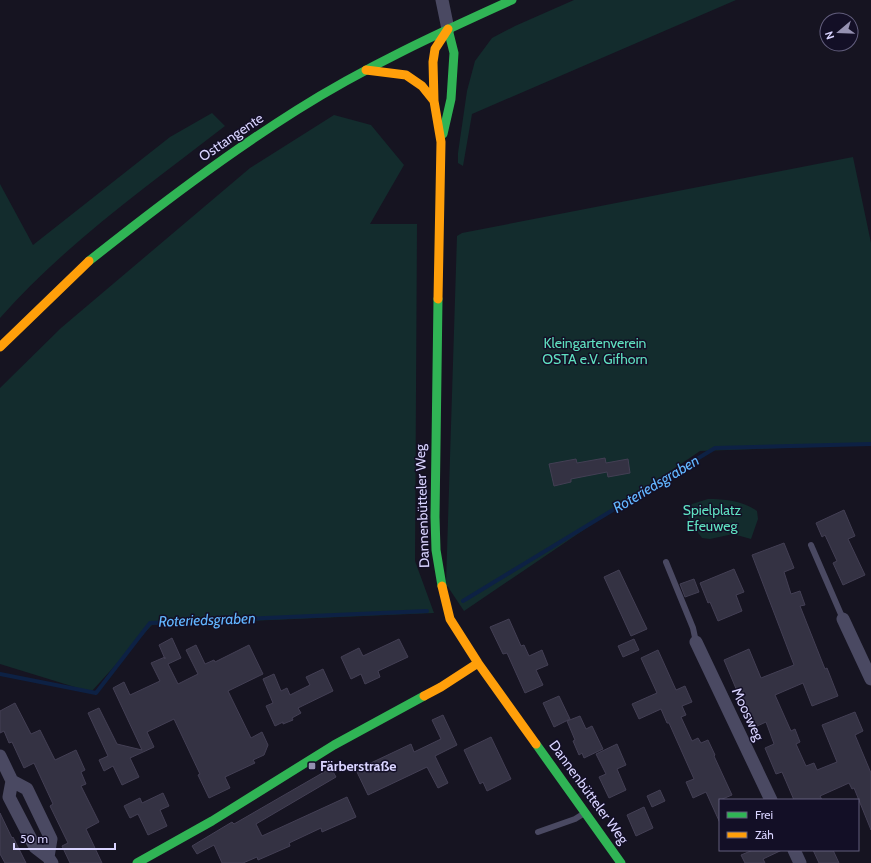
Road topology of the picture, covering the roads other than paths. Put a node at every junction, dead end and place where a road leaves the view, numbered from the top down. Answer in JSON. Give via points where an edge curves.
{"nodes":[{"id":1,"x":442,"y":0,"type":"edge"},
{"id":2,"x":512,"y":0,"type":"edge"},
{"id":3,"x":448,"y":29,"type":"junction"},
{"id":4,"x":366,"y":70,"type":"junction"},
{"id":5,"x":434,"y":101,"type":"junction"},
{"id":6,"x":441,"y":142,"type":"junction"},
{"id":7,"x":0,"y":347,"type":"edge"},
{"id":8,"x":811,"y":545,"type":"dead end"},
{"id":9,"x":666,"y":562,"type":"dead end"},
{"id":10,"x":843,"y":619,"type":"joint"},
{"id":11,"x":696,"y":642,"type":"joint"},
{"id":12,"x":478,"y":664,"type":"junction"},
{"id":13,"x":871,"y":679,"type":"edge"},
{"id":14,"x":0,"y":756,"type":"edge"},
{"id":15,"x":12,"y":781,"type":"junction"},
{"id":16,"x":771,"y":799,"type":"edge"},
{"id":17,"x":585,"y":813,"type":"junction"},
{"id":18,"x":538,"y":832,"type":"dead end"},
{"id":19,"x":794,"y":851,"type":"edge"},
{"id":20,"x":160,"y":857,"type":"edge"},
{"id":21,"x":50,"y":860,"type":"edge"},
{"id":22,"x":137,"y":863,"type":"edge"},
{"id":23,"x":621,"y":863,"type":"edge"},
{"id":24,"x":800,"y":863,"type":"edge"}],
"edges":[{"from":1,"to":3,"type":"street","name":"Dannenbütteler Weg"},
{"from":2,"to":3,"type":"street","name":"Osttangente"},
{"from":3,"to":4,"type":"street","name":"Osttangente"},
{"from":3,"to":5,"type":"street","name":"Dannenbütteler Weg","via":[[435,49]]},
{"from":3,"to":6,"type":"street","name":"Dannenbütteler Weg","via":[[454,53],[451,99]]},
{"from":4,"to":5,"type":"street","name":"Dannenbütteler Weg","via":[[406,75],[422,86]]},
{"from":4,"to":7,"type":"street","name":"Osttangente","via":[[298,109],[221,160],[159,206],[83,266]]},
{"from":5,"to":6,"type":"street","name":"Dannenbütteler Weg"},
{"from":6,"to":12,"type":"street","name":"Dannenbütteler Weg","via":[[435,450],[436,550],[450,618]]},
{"from":8,"to":10,"type":"lane"},
{"from":9,"to":11,"type":"lane","via":[[693,628]]},
{"from":10,"to":13,"type":"street"},
{"from":11,"to":16,"type":"street","name":"Moosweg"},
{"from":12,"to":17,"type":"street","name":"Dannenbütteler Weg"},
{"from":12,"to":20,"type":"street","via":[[334,745],[212,821]]},
{"from":14,"to":15,"type":"street"},
{"from":15,"to":21,"type":"street","via":[[9,797],[35,847]]},
{"from":15,"to":21,"type":"street","via":[[27,789],[51,839]]},
{"from":17,"to":18,"type":"lane"},
{"from":17,"to":23,"type":"street","name":"Dannenbütteler Weg"},
{"from":19,"to":24,"type":"street"},
{"from":20,"to":22,"type":"street"}]}
